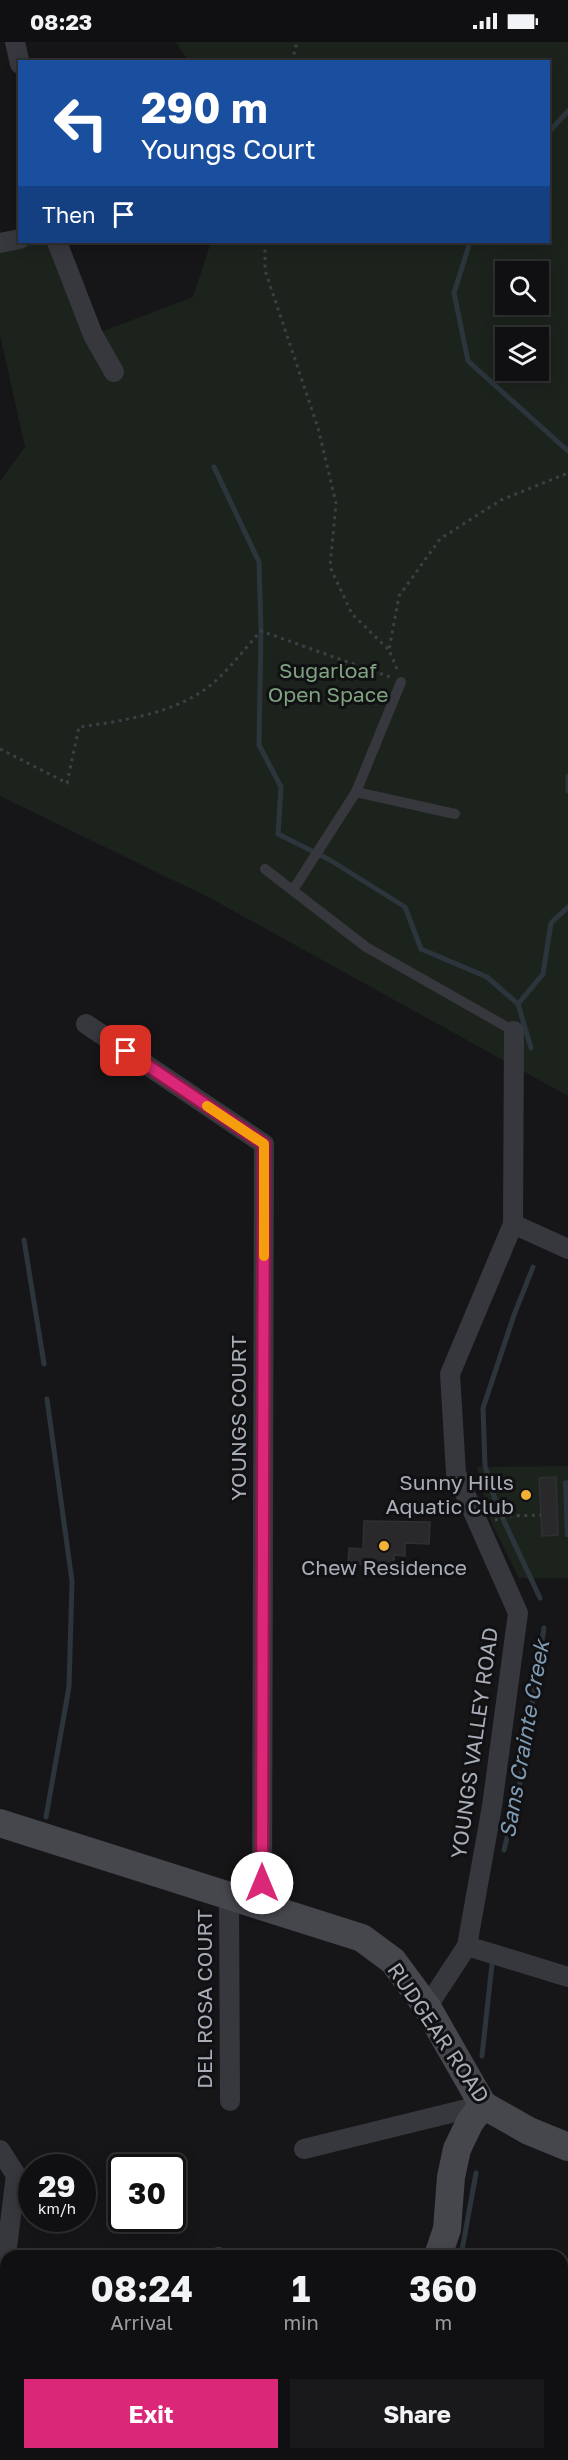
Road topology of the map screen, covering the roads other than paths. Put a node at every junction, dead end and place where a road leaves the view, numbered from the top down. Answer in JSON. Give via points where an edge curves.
{"nodes":[{"id":1,"x":15,"y":42,"type":"edge"},
{"id":2,"x":19,"y":60,"type":"edge"},
{"id":3,"x":18,"y":239,"type":"edge"},
{"id":4,"x":0,"y":243,"type":"edge"},
{"id":5,"x":57,"y":243,"type":"edge"},
{"id":6,"x":114,"y":372,"type":"dead end"},
{"id":7,"x":402,"y":682,"type":"road end"},
{"id":8,"x":356,"y":792,"type":"junction"},
{"id":9,"x":455,"y":814,"type":"dead end"},
{"id":10,"x":265,"y":869,"type":"dead end"},
{"id":11,"x":293,"y":890,"type":"junction"},
{"id":12,"x":86,"y":1024,"type":"dead end"},
{"id":13,"x":514,"y":1031,"type":"joint"},
{"id":14,"x":513,"y":1224,"type":"junction"},
{"id":15,"x":568,"y":1249,"type":"edge"},
{"id":16,"x":0,"y":1823,"type":"edge"},
{"id":17,"x":229,"y":1896,"type":"junction"},
{"id":18,"x":262,"y":1906,"type":"junction"},
{"id":19,"x":467,"y":1946,"type":"junction"},
{"id":20,"x":568,"y":1977,"type":"edge"},
{"id":21,"x":427,"y":2007,"type":"junction"},
{"id":22,"x":230,"y":2101,"type":"dead end"},
{"id":23,"x":483,"y":2105,"type":"junction"},
{"id":24,"x":568,"y":2147,"type":"edge"},
{"id":25,"x":0,"y":2150,"type":"edge"},
{"id":26,"x":304,"y":2150,"type":"dead end"},
{"id":27,"x":7,"y":2250,"type":"edge"},
{"id":28,"x":440,"y":2250,"type":"edge"}],
"edges":[{"from":1,"to":2,"type":"street"},
{"from":3,"to":4,"type":"street"},
{"from":5,"to":6,"type":"street","via":[[93,335]]},
{"from":7,"to":8,"type":"lane"},
{"from":8,"to":9,"type":"lane"},
{"from":8,"to":11,"type":"lane"},
{"from":10,"to":11,"type":"lane"},
{"from":11,"to":13,"type":"lane","via":[[366,947]]},
{"from":12,"to":18,"type":"street","name":"YOUNGS COURT","via":[[264,1144]]},
{"from":13,"to":14,"type":"street","name":"YOUNGS VALLEY ROAD"},
{"from":14,"to":15,"type":"street"},
{"from":14,"to":19,"type":"street","name":"YOUNGS VALLEY ROAD","via":[[450,1374],[456,1473],[518,1613],[492,1806]]},
{"from":16,"to":17,"type":"street","name":"RUDGEAR ROAD"},
{"from":17,"to":18,"type":"street","name":"RUDGEAR ROAD"},
{"from":17,"to":22,"type":"street","name":"DEL ROSA COURT"},
{"from":18,"to":21,"type":"street","name":"RUDGEAR ROAD","via":[[362,1938],[393,1961]]},
{"from":19,"to":20,"type":"street"},
{"from":19,"to":21,"type":"street","name":"YOUNGS VALLEY ROAD"},
{"from":21,"to":23,"type":"street","name":"RUDGEAR ROAD"},
{"from":23,"to":24,"type":"street","name":"RUDGEAR ROAD","via":[[529,2132]]},
{"from":23,"to":26,"type":"street"},
{"from":23,"to":28,"type":"street","via":[[457,2149],[447,2229]]},
{"from":25,"to":27,"type":"street","via":[[16,2175]]}]}
